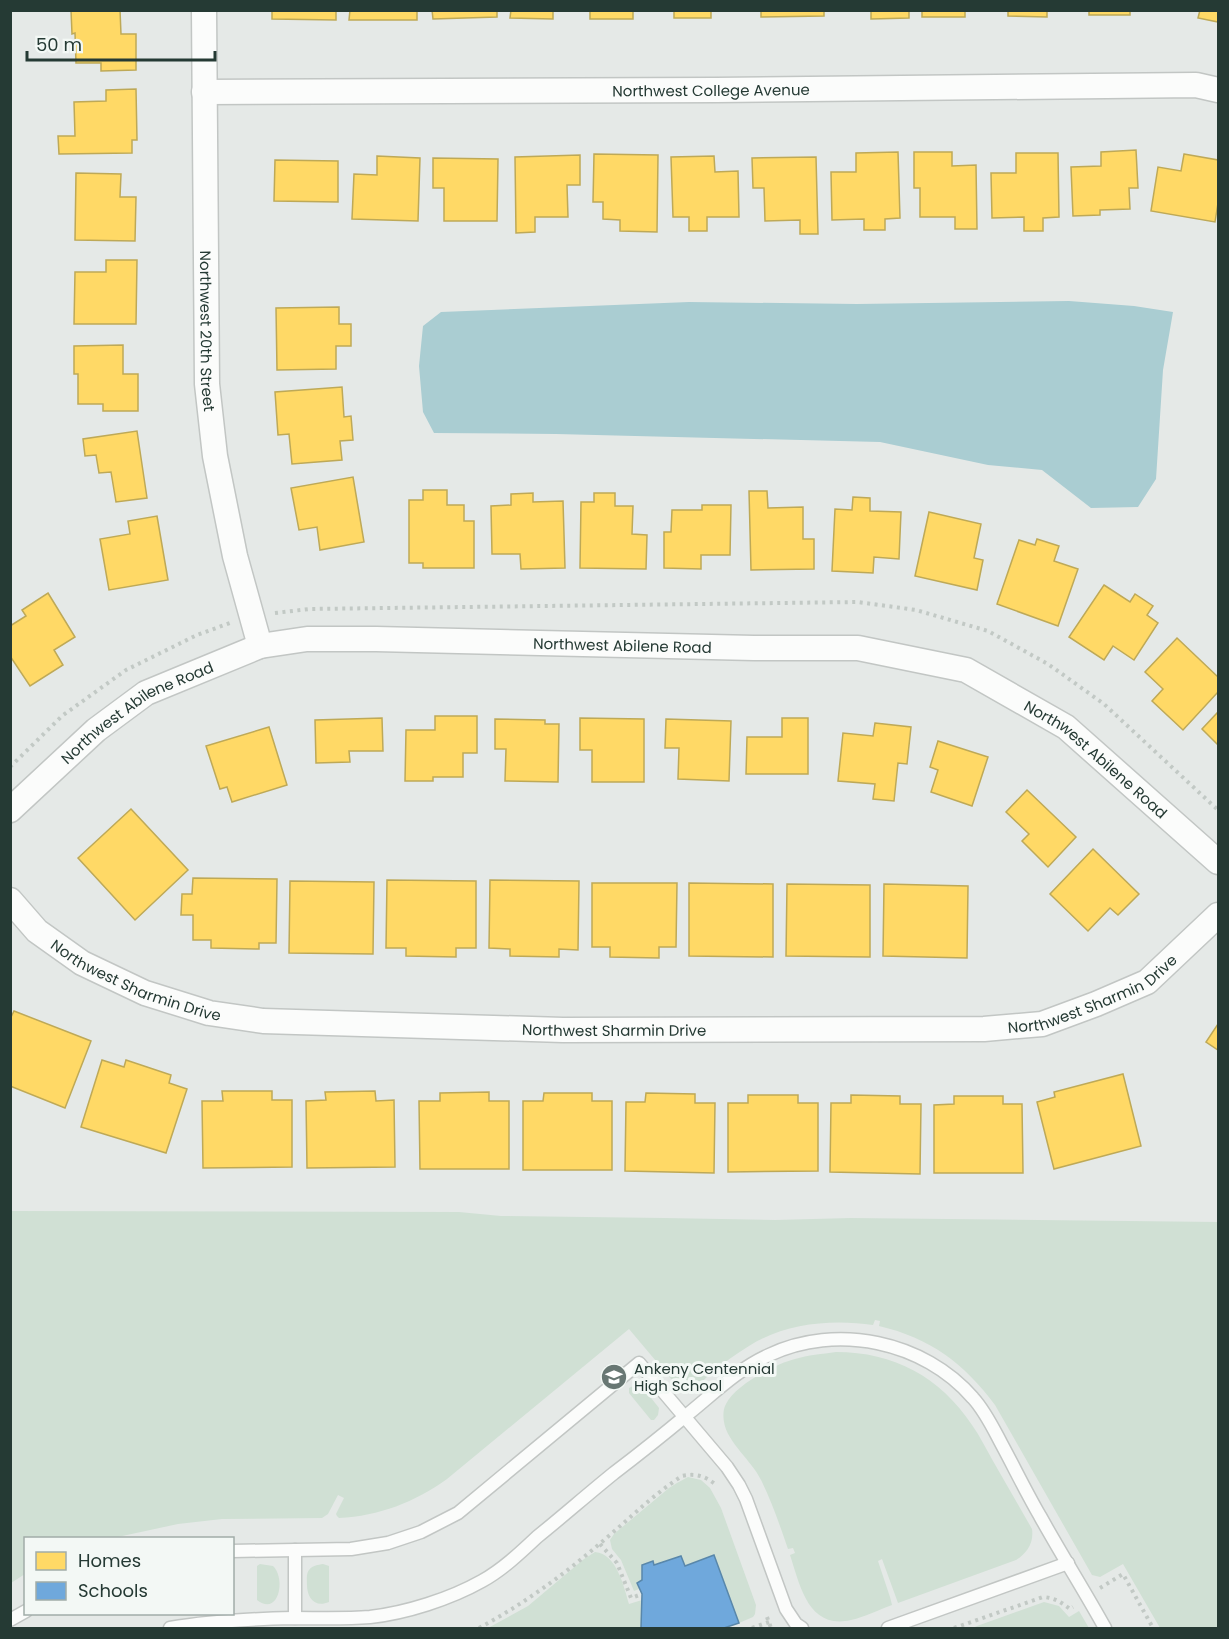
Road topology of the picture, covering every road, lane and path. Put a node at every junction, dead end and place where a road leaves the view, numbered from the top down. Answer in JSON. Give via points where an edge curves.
{"nodes":[{"id":1,"x":204,"y":10,"type":"edge"},
{"id":2,"x":1218,"y":90,"type":"edge"},
{"id":3,"x":204,"y":92,"type":"junction"},
{"id":4,"x":260,"y":646,"type":"junction"},
{"id":5,"x":10,"y":810,"type":"edge"},
{"id":6,"x":1218,"y":862,"type":"edge"},
{"id":7,"x":10,"y":900,"type":"edge"},
{"id":8,"x":1218,"y":915,"type":"edge"},
{"id":9,"x":685,"y":1417,"type":"junction"},
{"id":10,"x":721,"y":1493,"type":"dead end"},
{"id":11,"x":600,"y":1544,"type":"junction"},
{"id":12,"x":295,"y":1550,"type":"junction"},
{"id":13,"x":234,"y":1551,"type":"edge"},
{"id":14,"x":1068,"y":1563,"type":"junction"},
{"id":15,"x":1100,"y":1588,"type":"dead end"},
{"id":16,"x":642,"y":1594,"type":"dead end"},
{"id":17,"x":1075,"y":1606,"type":"dead end"},
{"id":18,"x":765,"y":1611,"type":"dead end"},
{"id":19,"x":24,"y":1612,"type":"edge"},
{"id":20,"x":295,"y":1618,"type":"junction"},
{"id":21,"x":10,"y":1620,"type":"edge"},
{"id":22,"x":769,"y":1622,"type":"junction"},
{"id":23,"x":962,"y":1627,"type":"edge"},
{"id":24,"x":170,"y":1629,"type":"edge"},
{"id":25,"x":479,"y":1629,"type":"edge"},
{"id":26,"x":752,"y":1629,"type":"edge"},
{"id":27,"x":771,"y":1629,"type":"edge"},
{"id":28,"x":802,"y":1629,"type":"edge"},
{"id":29,"x":888,"y":1629,"type":"edge"},
{"id":30,"x":954,"y":1629,"type":"edge"},
{"id":31,"x":1105,"y":1629,"type":"edge"},
{"id":32,"x":1153,"y":1629,"type":"edge"}],
"edges":[{"from":1,"to":3,"type":"street","name":"Northwest 20th Street"},
{"from":2,"to":3,"type":"street","name":"Northwest College Avenue","via":[[1184,85]]},
{"from":3,"to":4,"type":"street","name":"Northwest 20th Street","via":[[205,310],[214,456],[235,556]]},
{"from":4,"to":5,"type":"street","name":"Northwest Abilene Road","via":[[146,693],[96,730]]},
{"from":4,"to":6,"type":"street","name":"Northwest Abilene Road","via":[[307,639],[376,639],[858,648],[966,670],[1066,727]]},
{"from":7,"to":8,"type":"street","name":"Northwest Sharmin Drive","via":[[37,931],[82,963],[145,993],[209,1013],[263,1021],[563,1030],[984,1029],[1042,1024],[1147,982]]},
{"from":9,"to":12,"type":"lane","via":[[639,1363],[458,1513],[439,1524],[370,1547]]},
{"from":9,"to":14,"type":"lane","via":[[737,1373],[795,1345],[844,1339],[896,1347],[938,1367],[975,1399]]},
{"from":9,"to":20,"type":"lane","via":[[481,1582],[434,1602],[372,1617]]},
{"from":9,"to":28,"type":"lane","via":[[739,1485],[782,1599],[791,1618]]},
{"from":10,"to":11,"type":"path","via":[[707,1478],[682,1476]]},
{"from":11,"to":16,"type":"path","via":[[617,1563],[631,1598]]},
{"from":11,"to":25,"type":"path"},
{"from":12,"to":13,"type":"lane"},
{"from":12,"to":20,"type":"lane"},
{"from":14,"to":29,"type":"lane"},
{"from":14,"to":31,"type":"lane"},
{"from":15,"to":32,"type":"path","via":[[1123,1574]]},
{"from":17,"to":23,"type":"path","via":[[1070,1609],[1043,1597]]},
{"from":18,"to":22,"type":"path"},
{"from":19,"to":21,"type":"lane"},
{"from":20,"to":24,"type":"lane","via":[[197,1623]]},
{"from":22,"to":26,"type":"path"},
{"from":22,"to":27,"type":"path"},
{"from":23,"to":30,"type":"path"}]}
